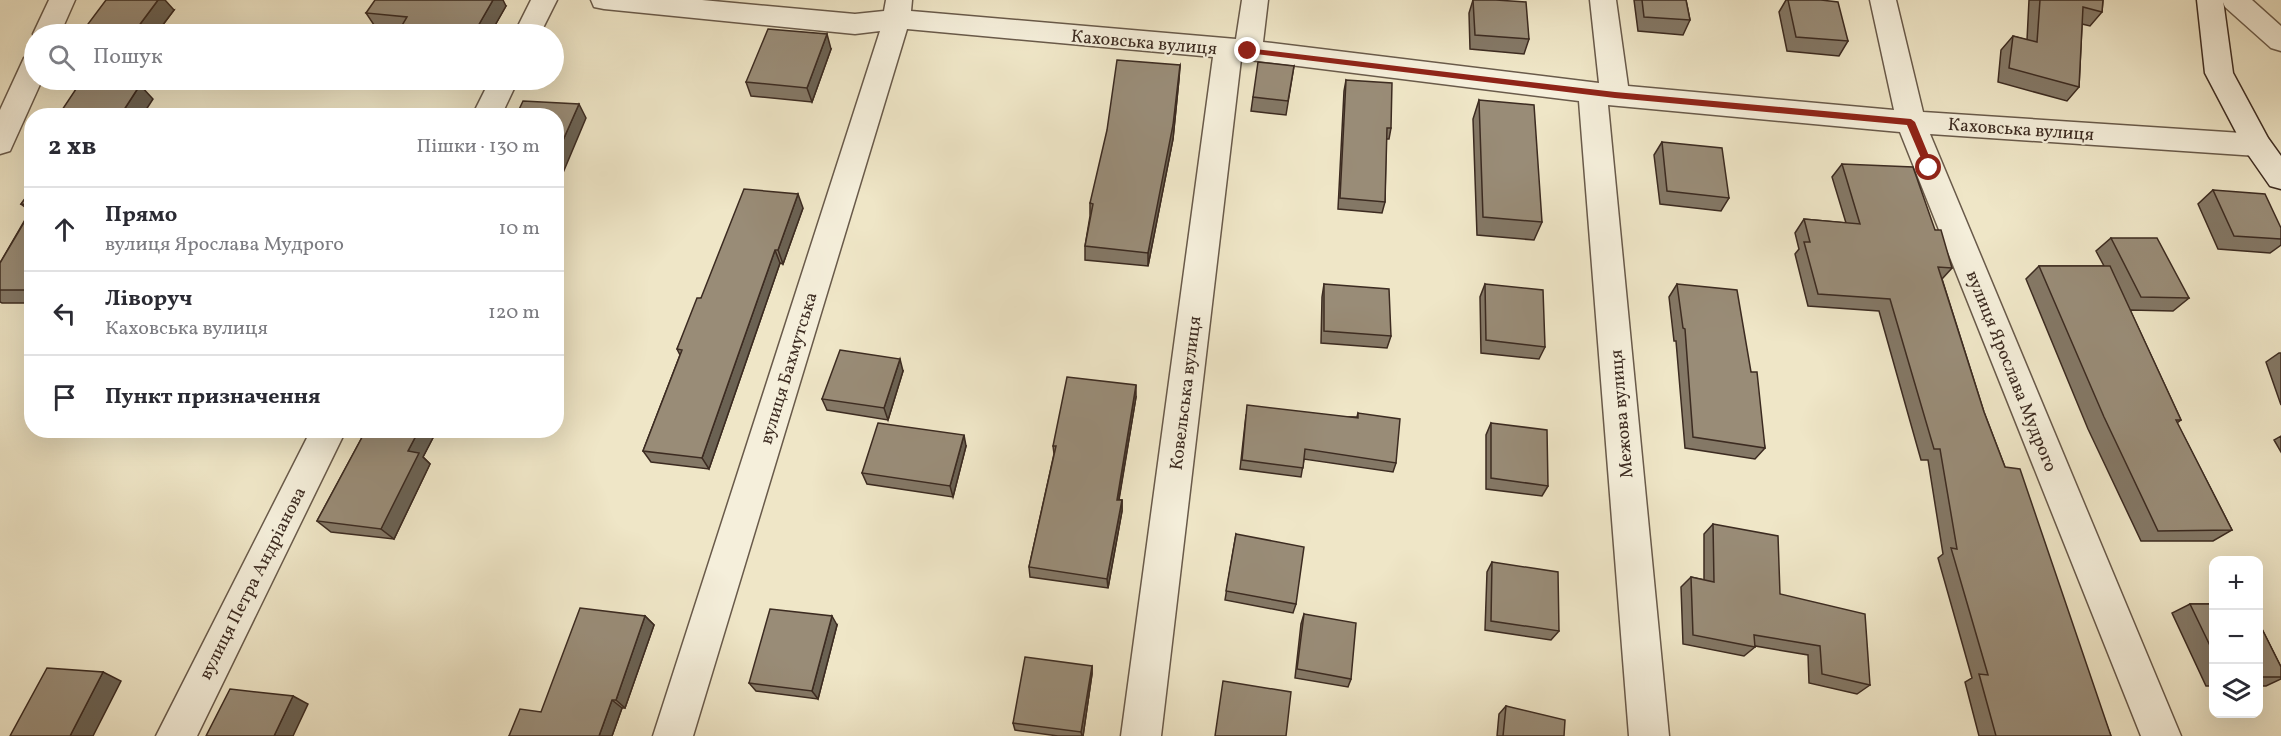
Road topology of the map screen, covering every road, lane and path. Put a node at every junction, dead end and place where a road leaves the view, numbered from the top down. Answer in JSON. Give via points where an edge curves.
{"nodes":[{"id":1,"x":62,"y":0,"type":"edge"},
{"id":2,"x":544,"y":0,"type":"edge"},
{"id":3,"x":604,"y":0,"type":"edge"},
{"id":4,"x":1255,"y":0,"type":"edge"},
{"id":5,"x":1603,"y":0,"type":"edge"},
{"id":6,"x":1883,"y":0,"type":"edge"},
{"id":7,"x":2210,"y":0,"type":"edge"},
{"id":8,"x":2235,"y":0,"type":"edge"},
{"id":9,"x":898,"y":10,"type":"edge"},
{"id":10,"x":51,"y":24,"type":"edge"},
{"id":11,"x":532,"y":24,"type":"edge"},
{"id":12,"x":2281,"y":41,"type":"edge"},
{"id":13,"x":1238,"y":50,"type":"junction"},
{"id":14,"x":24,"y":72,"type":"edge"},
{"id":15,"x":0,"y":76,"type":"edge"},
{"id":16,"x":24,"y":88,"type":"edge"},
{"id":17,"x":499,"y":90,"type":"edge"},
{"id":18,"x":1604,"y":93,"type":"junction"},
{"id":19,"x":490,"y":108,"type":"edge"},
{"id":20,"x":1911,"y":122,"type":"junction"},
{"id":21,"x":0,"y":143,"type":"edge"},
{"id":22,"x":2257,"y":145,"type":"junction"},
{"id":23,"x":2281,"y":178,"type":"edge"},
{"id":24,"x":325,"y":438,"type":"edge"},
{"id":25,"x":176,"y":736,"type":"edge"},
{"id":26,"x":674,"y":736,"type":"edge"},
{"id":27,"x":1141,"y":736,"type":"edge"},
{"id":28,"x":1649,"y":736,"type":"edge"},
{"id":29,"x":2161,"y":736,"type":"edge"}],
"edges":[{"from":1,"to":10,"type":"street"},
{"from":2,"to":11,"type":"street"},
{"from":3,"to":9,"type":"street","name":"Каховська вулиця","via":[[855,24]]},
{"from":4,"to":13,"type":"street","name":"Ковельська вулиця"},
{"from":5,"to":18,"type":"street","name":"Межова вулиця"},
{"from":6,"to":20,"type":"street","name":"вулиця Ярослава Мудрого"},
{"from":7,"to":22,"type":"street","via":[[2219,73]]},
{"from":8,"to":12,"type":"street"},
{"from":9,"to":13,"type":"street","name":"Каховська вулиця"},
{"from":9,"to":26,"type":"street","name":"вулиця Бахмутська"},
{"from":13,"to":18,"type":"street","name":"Каховська вулиця"},
{"from":13,"to":27,"type":"street","name":"Ковельська вулиця"},
{"from":14,"to":15,"type":"street"},
{"from":16,"to":21,"type":"street"},
{"from":17,"to":19,"type":"street"},
{"from":18,"to":20,"type":"street","name":"Каховська вулиця"},
{"from":18,"to":28,"type":"street","name":"Межова вулиця"},
{"from":20,"to":22,"type":"street","name":"Каховська вулиця"},
{"from":20,"to":29,"type":"street","name":"вулиця Ярослава Мудрого"},
{"from":22,"to":23,"type":"street"},
{"from":24,"to":25,"type":"street","name":"вулиця Петра Андріанова"}]}
